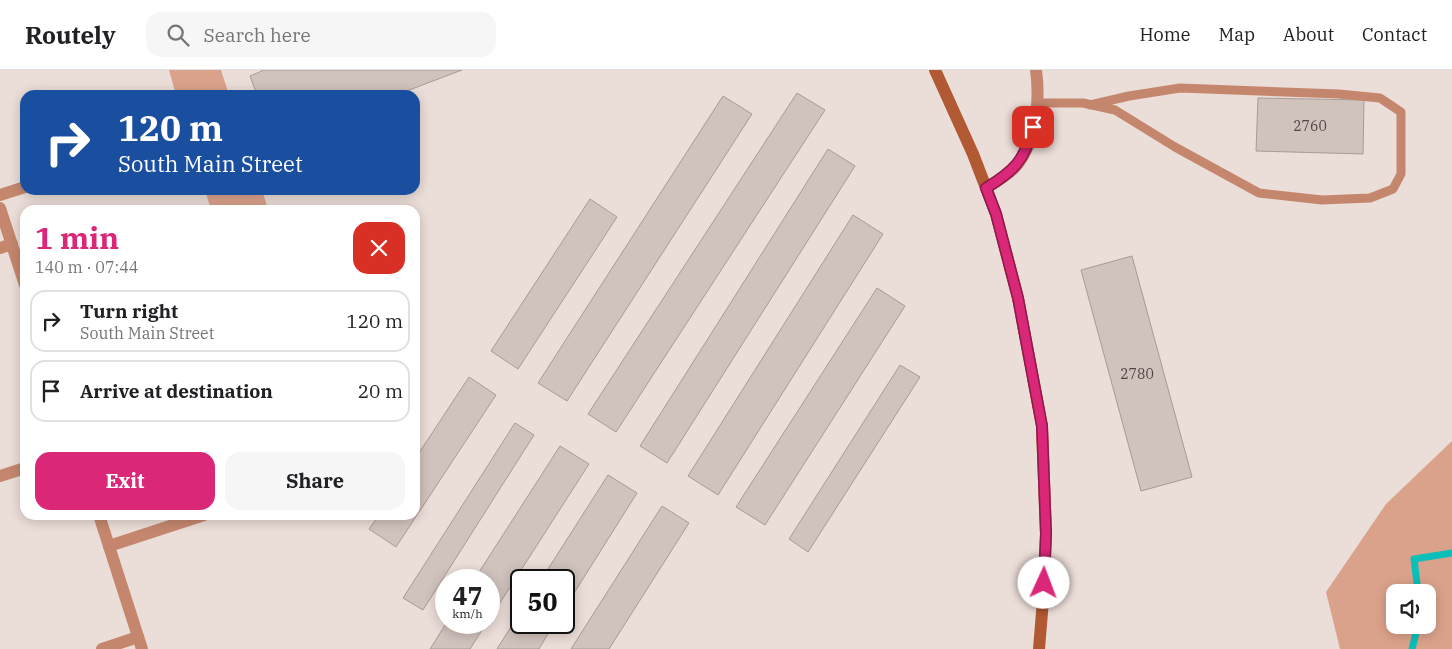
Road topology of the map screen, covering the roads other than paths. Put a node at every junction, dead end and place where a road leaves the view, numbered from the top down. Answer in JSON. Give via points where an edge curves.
{"nodes":[{"id":1,"x":935,"y":70,"type":"edge"},
{"id":2,"x":1036,"y":70,"type":"edge"},
{"id":3,"x":1037,"y":103,"type":"junction"},
{"id":4,"x":1090,"y":105,"type":"junction"},
{"id":5,"x":986,"y":188,"type":"junction"},
{"id":6,"x":20,"y":189,"type":"edge"},
{"id":7,"x":0,"y":195,"type":"edge"},
{"id":8,"x":0,"y":208,"type":"edge"},
{"id":9,"x":6,"y":246,"type":"edge"},
{"id":10,"x":20,"y":275,"type":"edge"},
{"id":11,"x":20,"y":470,"type":"edge"},
{"id":12,"x":0,"y":476,"type":"edge"},
{"id":13,"x":100,"y":520,"type":"edge"},
{"id":14,"x":189,"y":520,"type":"edge"},
{"id":15,"x":108,"y":546,"type":"junction"},
{"id":16,"x":140,"y":643,"type":"edge"},
{"id":17,"x":102,"y":649,"type":"edge"},
{"id":18,"x":1039,"y":649,"type":"edge"}],
"edges":[{"from":1,"to":5,"type":"main road"},
{"from":2,"to":3,"type":"street"},
{"from":3,"to":4,"type":"lane"},
{"from":3,"to":5,"type":"street","via":[[1029,142],[1018,164]]},
{"from":4,"to":4,"type":"lane","via":[[1115,110],[1259,193],[1322,200],[1370,198],[1394,189],[1401,174],[1401,112],[1380,98],[1180,88]]},
{"from":5,"to":18,"type":"main road","via":[[1018,298],[1042,426],[1046,534]]},
{"from":6,"to":7,"type":"street"},
{"from":8,"to":9,"type":"street"},
{"from":9,"to":10,"type":"street"},
{"from":11,"to":12,"type":"street"},
{"from":13,"to":15,"type":"street"},
{"from":14,"to":15,"type":"street"},
{"from":15,"to":16,"type":"street"},
{"from":16,"to":17,"type":"street"}]}
